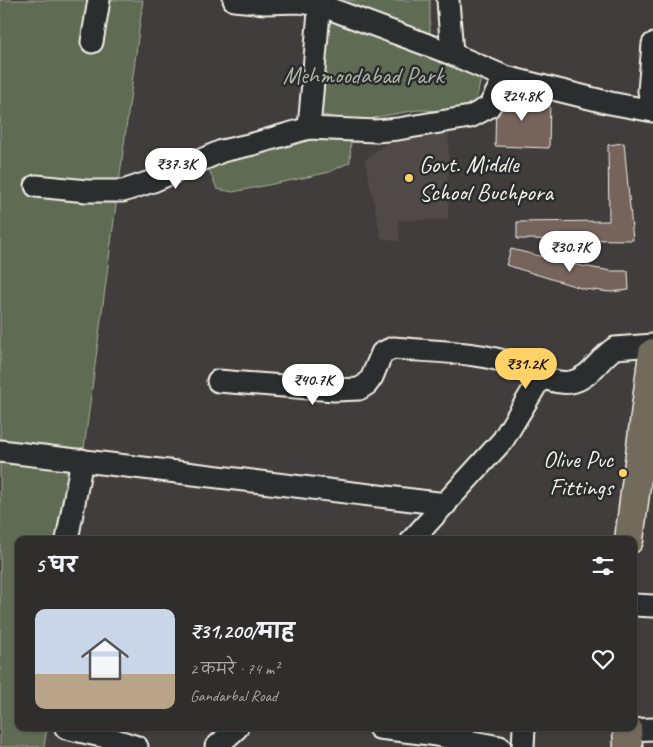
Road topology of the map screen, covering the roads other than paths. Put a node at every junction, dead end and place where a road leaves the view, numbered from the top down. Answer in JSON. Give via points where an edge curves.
{"nodes":[{"id":1,"x":99,"y":0,"type":"edge"},
{"id":2,"x":234,"y":0,"type":"edge"},
{"id":3,"x":448,"y":0,"type":"edge"},
{"id":4,"x":320,"y":2,"type":"edge"},
{"id":5,"x":92,"y":42,"type":"dead end"},
{"id":6,"x":653,"y":44,"type":"edge"},
{"id":7,"x":452,"y":54,"type":"junction"},
{"id":8,"x":506,"y":77,"type":"junction"},
{"id":9,"x":653,"y":105,"type":"edge"},
{"id":10,"x":653,"y":111,"type":"edge"},
{"id":11,"x":309,"y":128,"type":"junction"},
{"id":12,"x":36,"y":186,"type":"dead end"},
{"id":13,"x":653,"y":345,"type":"edge"},
{"id":14,"x":653,"y":353,"type":"edge"},
{"id":15,"x":541,"y":377,"type":"junction"},
{"id":16,"x":218,"y":381,"type":"dead end"},
{"id":17,"x":650,"y":404,"type":"edge"},
{"id":18,"x":0,"y":451,"type":"edge"},
{"id":19,"x":82,"y":460,"type":"junction"},
{"id":20,"x":446,"y":504,"type":"junction"},
{"id":21,"x":68,"y":536,"type":"edge"},
{"id":22,"x":416,"y":536,"type":"edge"},
{"id":23,"x":630,"y":536,"type":"edge"},
{"id":24,"x":637,"y":605,"type":"edge"},
{"id":25,"x":653,"y":606,"type":"edge"},
{"id":26,"x":79,"y":731,"type":"edge"},
{"id":27,"x":234,"y":731,"type":"edge"},
{"id":28,"x":404,"y":731,"type":"edge"},
{"id":29,"x":524,"y":731,"type":"edge"},
{"id":30,"x":137,"y":747,"type":"edge"},
{"id":31,"x":216,"y":747,"type":"edge"},
{"id":32,"x":500,"y":747,"type":"edge"},
{"id":33,"x":523,"y":747,"type":"edge"}],
"edges":[{"from":1,"to":5,"type":"street"},
{"from":2,"to":4,"type":"street"},
{"from":3,"to":7,"type":"street"},
{"from":4,"to":7,"type":"street"},
{"from":4,"to":11,"type":"street"},
{"from":6,"to":9,"type":"street","via":[[649,91]]},
{"from":7,"to":8,"type":"street"},
{"from":8,"to":10,"type":"street","via":[[610,104]]},
{"from":8,"to":11,"type":"street","via":[[488,107],[470,117],[376,131]]},
{"from":11,"to":12,"type":"street","via":[[222,151],[153,181],[123,190],[87,191]]},
{"from":13,"to":15,"type":"street","via":[[616,348],[584,377],[572,382]]},
{"from":14,"to":17,"type":"main road"},
{"from":15,"to":16,"type":"street","via":[[493,359],[393,348],[382,353],[372,377],[359,389]]},
{"from":15,"to":20,"type":"street","via":[[503,440]]},
{"from":17,"to":23,"type":"main road"},
{"from":18,"to":19,"type":"street"},
{"from":19,"to":20,"type":"street"},
{"from":19,"to":21,"type":"street"},
{"from":20,"to":22,"type":"street"},
{"from":24,"to":25,"type":"street"},
{"from":26,"to":30,"type":"street"},
{"from":27,"to":31,"type":"street"},
{"from":28,"to":32,"type":"street"},
{"from":29,"to":33,"type":"street"}]}
